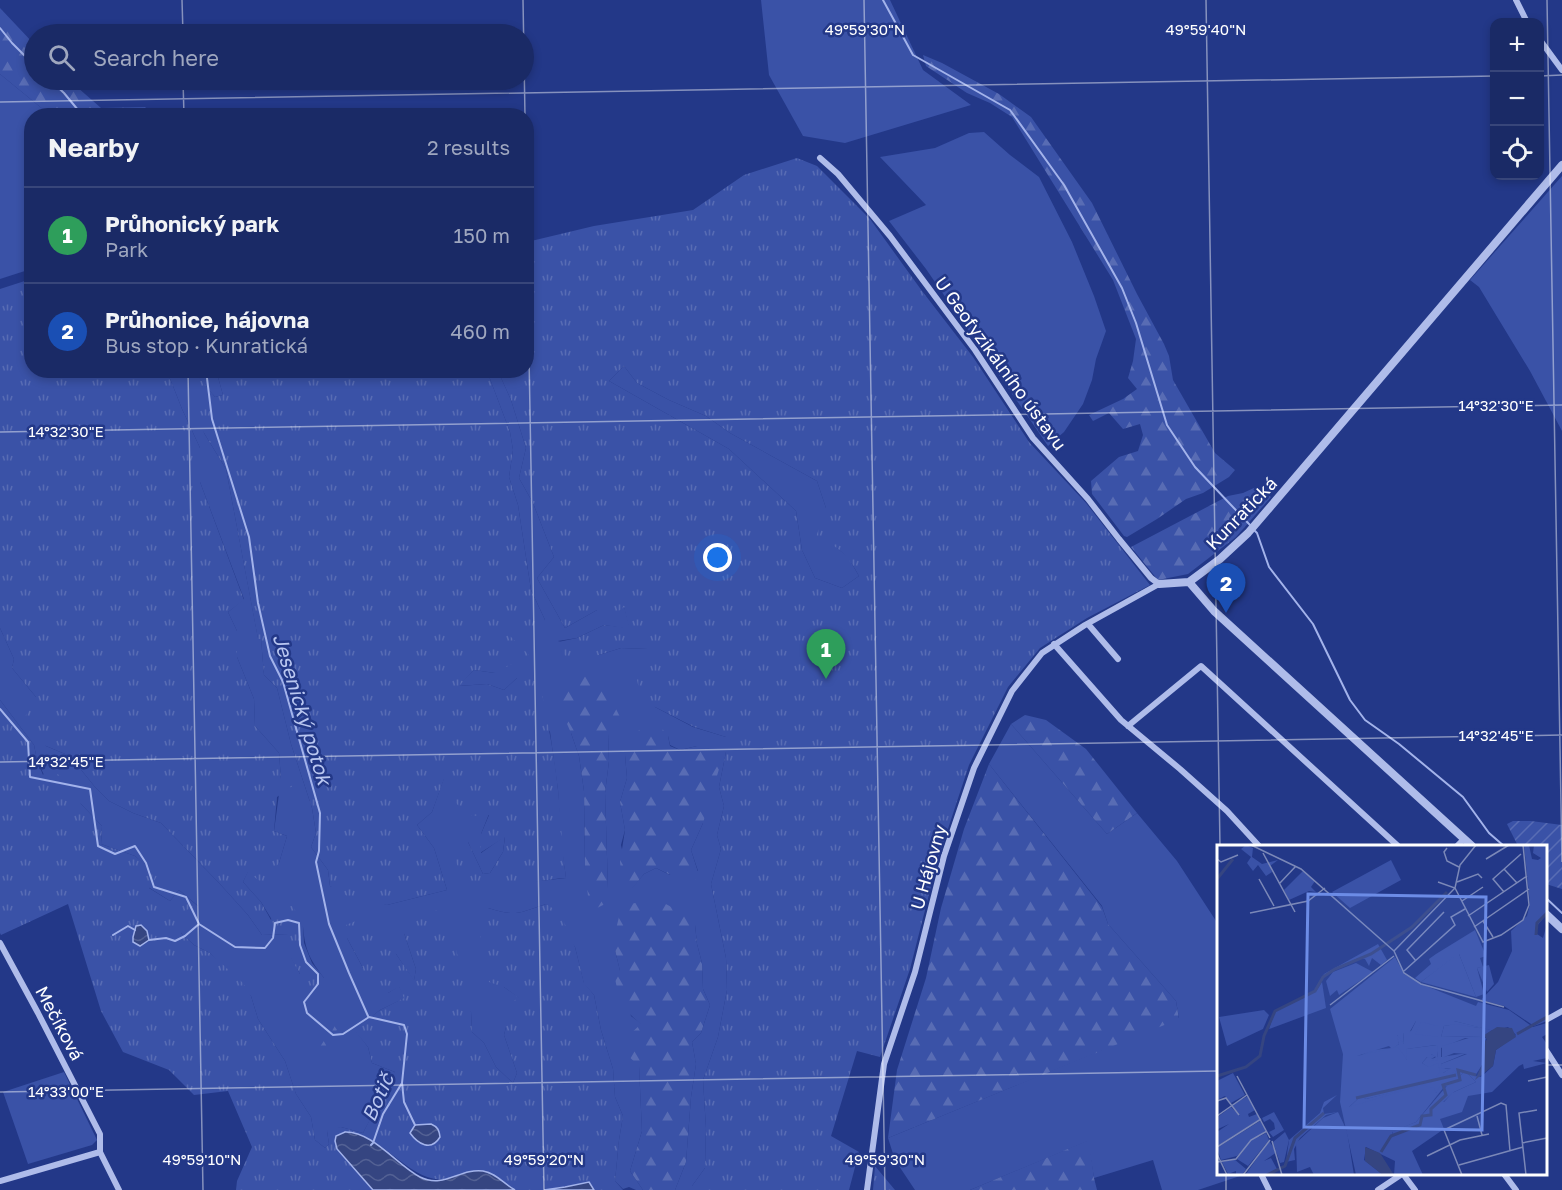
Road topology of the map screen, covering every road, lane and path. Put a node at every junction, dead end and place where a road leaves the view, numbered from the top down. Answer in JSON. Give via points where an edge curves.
{"nodes":[{"id":1,"x":1516,"y":0,"type":"edge"},
{"id":2,"x":1525,"y":18,"type":"edge"},
{"id":3,"x":1544,"y":47,"type":"edge"},
{"id":4,"x":1562,"y":70,"type":"edge"},
{"id":5,"x":820,"y":158,"type":"dead end"},
{"id":6,"x":1562,"y":165,"type":"edge"},
{"id":7,"x":1189,"y":582,"type":"junction"},
{"id":8,"x":1159,"y":584,"type":"junction"},
{"id":9,"x":1088,"y":624,"type":"junction"},
{"id":10,"x":1054,"y":644,"type":"junction"},
{"id":11,"x":1118,"y":658,"type":"dead end"},
{"id":12,"x":1128,"y":726,"type":"junction"},
{"id":13,"x":1464,"y":839,"type":"junction"},
{"id":14,"x":1258,"y":845,"type":"edge"},
{"id":15,"x":1397,"y":845,"type":"edge"},
{"id":16,"x":1458,"y":845,"type":"edge"},
{"id":17,"x":1471,"y":845,"type":"edge"},
{"id":18,"x":1547,"y":916,"type":"edge"},
{"id":19,"x":1562,"y":929,"type":"edge"},
{"id":20,"x":0,"y":943,"type":"edge"},
{"id":21,"x":1562,"y":1011,"type":"edge"},
{"id":22,"x":1547,"y":1019,"type":"edge"},
{"id":23,"x":1547,"y":1053,"type":"edge"},
{"id":24,"x":1562,"y":1075,"type":"edge"},
{"id":25,"x":100,"y":1152,"type":"junction"},
{"id":26,"x":1262,"y":1175,"type":"edge"},
{"id":27,"x":1399,"y":1175,"type":"edge"},
{"id":28,"x":1404,"y":1175,"type":"edge"},
{"id":29,"x":1505,"y":1175,"type":"edge"},
{"id":30,"x":0,"y":1181,"type":"edge"},
{"id":31,"x":119,"y":1190,"type":"edge"},
{"id":32,"x":867,"y":1190,"type":"edge"},
{"id":33,"x":1269,"y":1190,"type":"edge"},
{"id":34,"x":1378,"y":1190,"type":"edge"},
{"id":35,"x":1415,"y":1190,"type":"edge"},
{"id":36,"x":1515,"y":1190,"type":"edge"}],
"edges":[{"from":1,"to":2,"type":"street"},
{"from":3,"to":4,"type":"street"},
{"from":5,"to":8,"type":"street","name":"U Geofyzikálního ústavu","via":[[890,236],[975,350],[1033,438]]},
{"from":6,"to":7,"type":"street","name":"Kunratická","via":[[1248,533]]},
{"from":7,"to":8,"type":"street","name":"U Hájovny"},
{"from":7,"to":13,"type":"street","via":[[1214,611]]},
{"from":8,"to":9,"type":"street","name":"U Hájovny"},
{"from":9,"to":10,"type":"street","name":"U Hájovny"},
{"from":9,"to":11,"type":"street"},
{"from":10,"to":12,"type":"street"},
{"from":10,"to":32,"type":"street","name":"U Hájovny","via":[[1012,691],[974,768],[944,856],[915,972],[884,1064]]},
{"from":12,"to":14,"type":"street","via":[[1227,811]]},
{"from":12,"to":15,"type":"street","via":[[1201,666]]},
{"from":13,"to":16,"type":"street"},
{"from":13,"to":17,"type":"street"},
{"from":18,"to":19,"type":"street"},
{"from":20,"to":25,"type":"street","name":"Mečíková","via":[[100,1134]]},
{"from":21,"to":22,"type":"street"},
{"from":23,"to":24,"type":"street"},
{"from":25,"to":30,"type":"street"},
{"from":25,"to":31,"type":"street","name":"Mečíková"},
{"from":26,"to":33,"type":"street"},
{"from":27,"to":34,"type":"street"},
{"from":28,"to":35,"type":"street"},
{"from":29,"to":36,"type":"street"}]}
